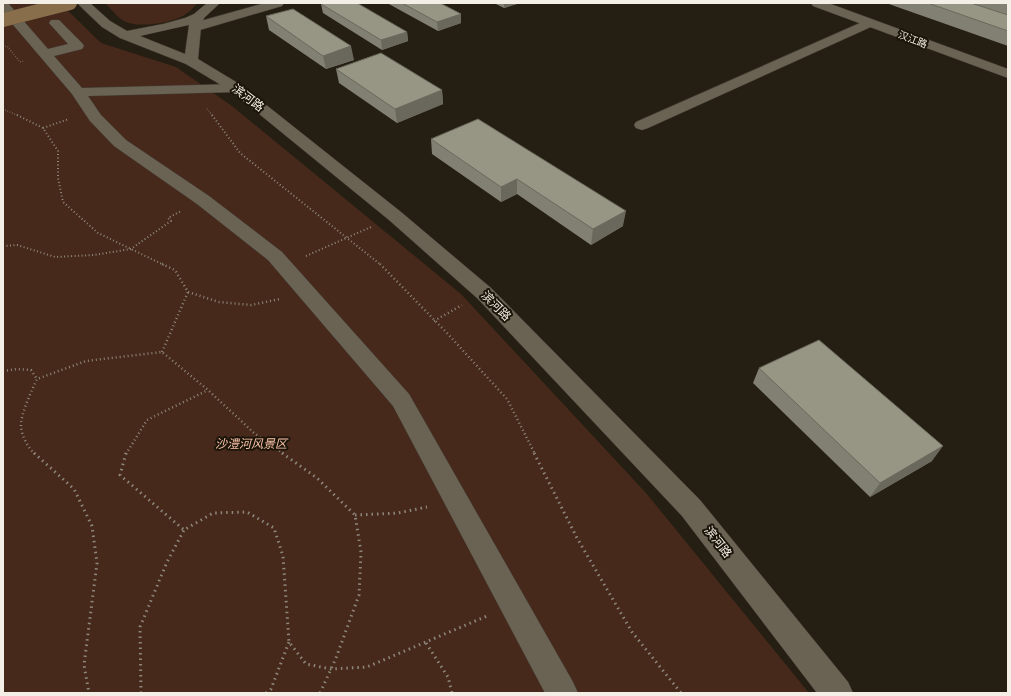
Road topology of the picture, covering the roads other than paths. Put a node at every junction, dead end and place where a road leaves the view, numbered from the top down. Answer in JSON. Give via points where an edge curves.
{"nodes":[{"id":1,"x":41,"y":3,"type":"edge"},
{"id":2,"x":70,"y":3,"type":"edge"},
{"id":3,"x":83,"y":3,"type":"edge"},
{"id":4,"x":214,"y":3,"type":"edge"},
{"id":5,"x":278,"y":3,"type":"edge"},
{"id":6,"x":817,"y":3,"type":"edge"},
{"id":7,"x":840,"y":3,"type":"edge"},
{"id":8,"x":3,"y":5,"type":"edge"},
{"id":9,"x":3,"y":12,"type":"edge"},
{"id":10,"x":3,"y":20,"type":"edge"},
{"id":11,"x":196,"y":22,"type":"junction"},
{"id":12,"x":54,"y":23,"type":"dead end"},
{"id":13,"x":869,"y":23,"type":"junction"},
{"id":14,"x":125,"y":35,"type":"junction"},
{"id":15,"x":46,"y":54,"type":"junction"},
{"id":16,"x":191,"y":61,"type":"junction"},
{"id":17,"x":1008,"y":64,"type":"edge"},
{"id":18,"x":1008,"y":74,"type":"edge"},
{"id":19,"x":236,"y":88,"type":"junction"},
{"id":20,"x":78,"y":92,"type":"junction"},
{"id":21,"x":642,"y":125,"type":"dead end"},
{"id":22,"x":562,"y":693,"type":"edge"},
{"id":23,"x":837,"y":693,"type":"edge"}],
"edges":[{"from":1,"to":9,"type":"main road"},
{"from":2,"to":10,"type":"main road","bridge":true},
{"from":3,"to":14,"type":"street","name":"滨河路","via":[[106,24]]},
{"from":4,"to":11,"type":"street"},
{"from":5,"to":11,"type":"street"},
{"from":6,"to":13,"type":"street","name":"汉江路"},
{"from":7,"to":17,"type":"street","name":"汉江路"},
{"from":8,"to":15,"type":"street"},
{"from":11,"to":14,"type":"street"},
{"from":11,"to":16,"type":"street"},
{"from":12,"to":15,"type":"street","via":[[77,46]]},
{"from":13,"to":18,"type":"street","name":"汉江路"},
{"from":13,"to":21,"type":"street"},
{"from":14,"to":16,"type":"street","name":"滨河路"},
{"from":15,"to":20,"type":"street"},
{"from":16,"to":19,"type":"street","name":"滨河路"},
{"from":19,"to":20,"type":"street"},
{"from":19,"to":23,"type":"street","name":"滨河路","via":[[395,216],[484,293],[692,508]]},
{"from":20,"to":22,"type":"street","via":[[95,118],[120,143],[203,200],[275,256],[401,400]]}]}
